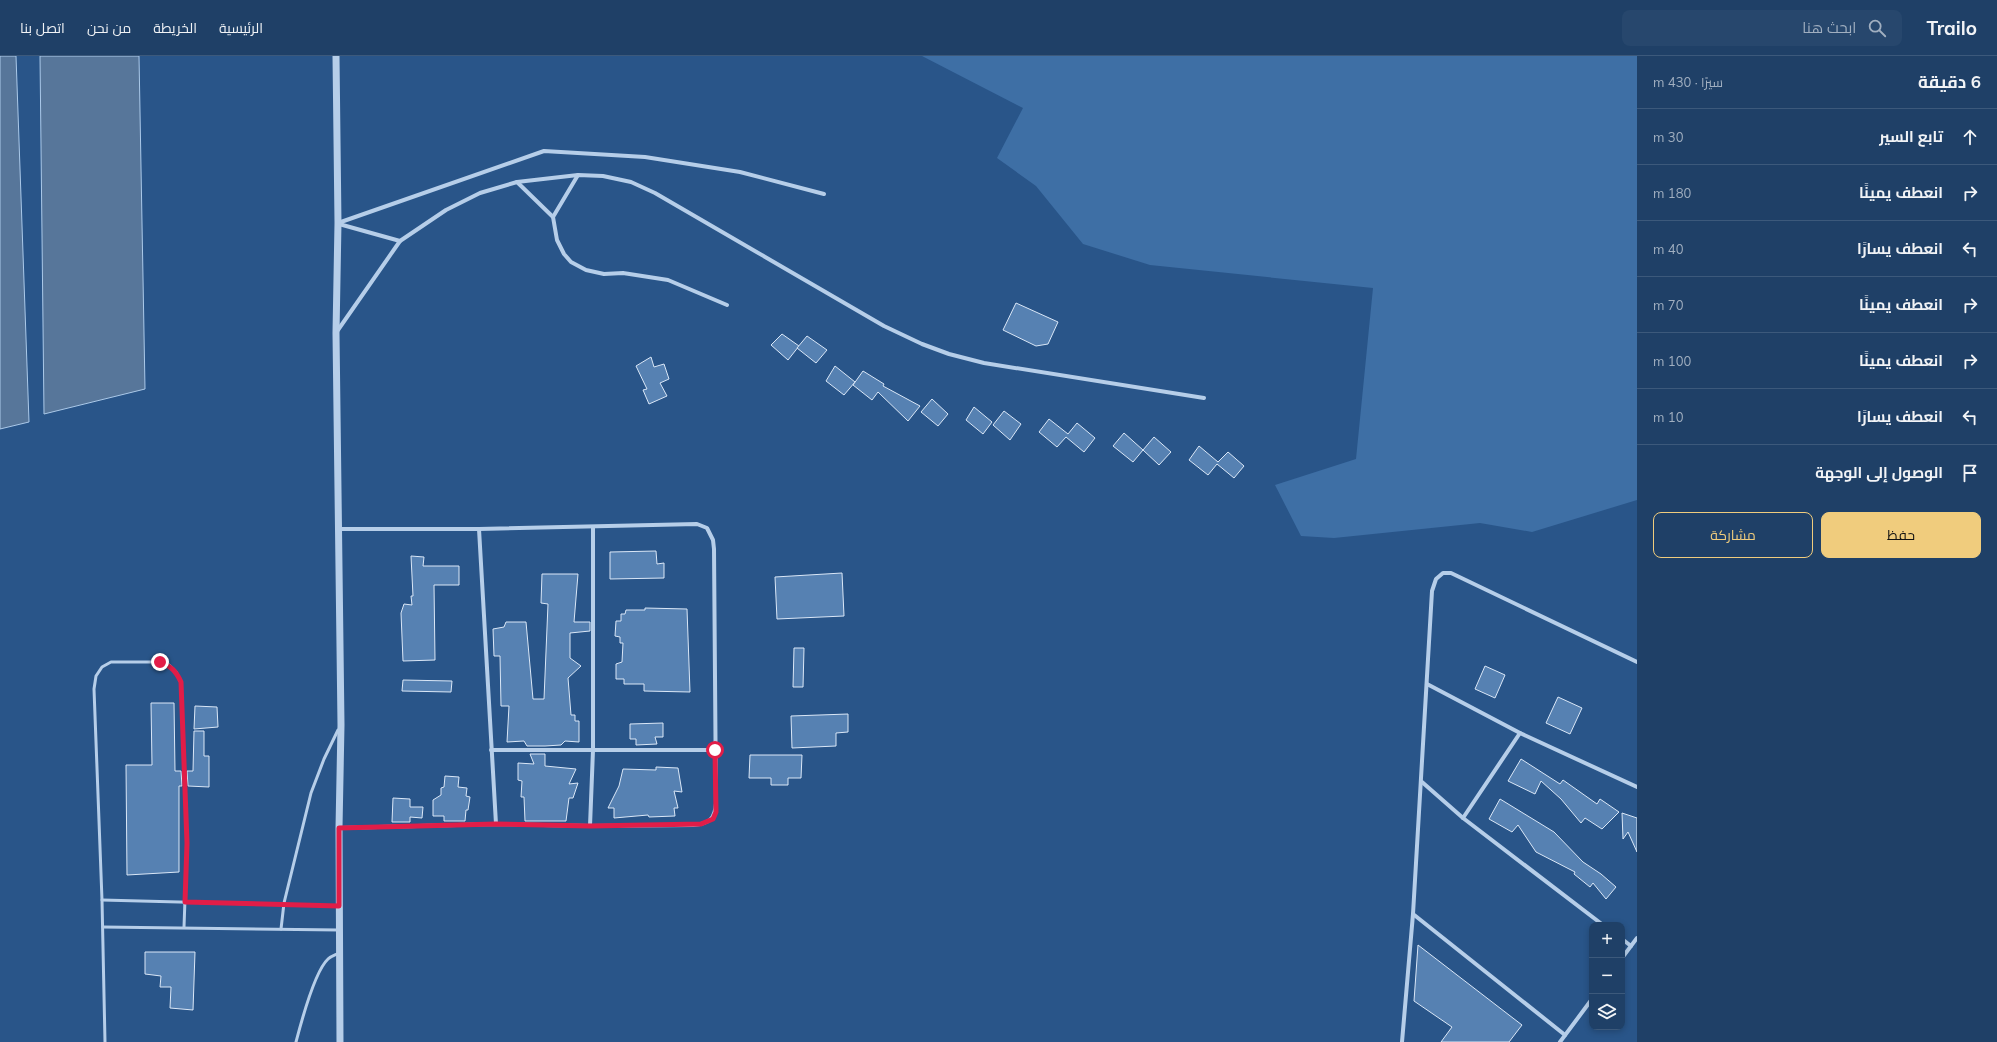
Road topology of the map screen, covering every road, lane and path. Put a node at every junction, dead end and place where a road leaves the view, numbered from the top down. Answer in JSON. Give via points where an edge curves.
{"nodes":[{"id":1,"x":336,"y":56,"type":"edge"},
{"id":2,"x":578,"y":175,"type":"junction"},
{"id":3,"x":517,"y":182,"type":"junction"},
{"id":4,"x":824,"y":194,"type":"dead end"},
{"id":5,"x":553,"y":217,"type":"junction"},
{"id":6,"x":338,"y":224,"type":"junction"},
{"id":7,"x":400,"y":241,"type":"junction"},
{"id":8,"x":727,"y":305,"type":"dead end"},
{"id":9,"x":336,"y":333,"type":"junction"},
{"id":10,"x":1204,"y":398,"type":"dead end"},
{"id":11,"x":592,"y":528,"type":"junction"},
{"id":12,"x":340,"y":529,"type":"junction"},
{"id":13,"x":479,"y":529,"type":"junction"},
{"id":14,"x":1637,"y":662,"type":"edge"},
{"id":15,"x":1427,"y":684,"type":"junction"},
{"id":16,"x":341,"y":725,"type":"junction"},
{"id":17,"x":1520,"y":733,"type":"junction"},
{"id":18,"x":491,"y":750,"type":"junction"},
{"id":19,"x":593,"y":750,"type":"junction"},
{"id":20,"x":715,"y":750,"type":"junction"},
{"id":21,"x":1422,"y":782,"type":"junction"},
{"id":22,"x":1637,"y":788,"type":"edge"},
{"id":23,"x":1464,"y":818,"type":"junction"},
{"id":24,"x":496,"y":824,"type":"junction"},
{"id":25,"x":590,"y":826,"type":"junction"},
{"id":26,"x":339,"y":828,"type":"junction"},
{"id":27,"x":102,"y":900,"type":"junction"},
{"id":28,"x":185,"y":902,"type":"junction"},
{"id":29,"x":284,"y":903,"type":"junction"},
{"id":30,"x":339,"y":906,"type":"junction"},
{"id":31,"x":1413,"y":914,"type":"junction"},
{"id":32,"x":1599,"y":922,"type":"edge"},
{"id":33,"x":102,"y":927,"type":"junction"},
{"id":34,"x":184,"y":927,"type":"junction"},
{"id":35,"x":281,"y":929,"type":"junction"},
{"id":36,"x":339,"y":930,"type":"junction"},
{"id":37,"x":1637,"y":938,"type":"edge"},
{"id":38,"x":1625,"y":941,"type":"edge"},
{"id":39,"x":1631,"y":946,"type":"junction"},
{"id":40,"x":339,"y":954,"type":"junction"},
{"id":41,"x":1625,"y":954,"type":"edge"},
{"id":42,"x":1589,"y":1003,"type":"edge"},
{"id":43,"x":1565,"y":1035,"type":"junction"},
{"id":44,"x":105,"y":1042,"type":"edge"},
{"id":45,"x":296,"y":1042,"type":"edge"},
{"id":46,"x":340,"y":1042,"type":"edge"},
{"id":47,"x":1402,"y":1042,"type":"edge"},
{"id":48,"x":1560,"y":1042,"type":"edge"}],
"edges":[{"from":1,"to":6,"type":"street"},
{"from":2,"to":3,"type":"street"},
{"from":2,"to":5,"type":"street"},
{"from":2,"to":10,"type":"street","via":[[603,176],[631,182],[655,193],[884,326],[949,354],[999,366]]},
{"from":3,"to":5,"type":"street"},
{"from":3,"to":7,"type":"street","via":[[480,193],[459,203]]},
{"from":4,"to":6,"type":"street","via":[[732,171],[645,157],[544,151]]},
{"from":5,"to":8,"type":"street","via":[[556,240],[564,254],[571,262],[586,270],[668,280]]},
{"from":6,"to":7,"type":"street"},
{"from":6,"to":9,"type":"street"},
{"from":7,"to":9,"type":"street"},
{"from":9,"to":12,"type":"street"},
{"from":11,"to":13,"type":"street"},
{"from":11,"to":19,"type":"street"},
{"from":11,"to":20,"type":"street","via":[[697,524],[707,528],[711,533],[714,549]]},
{"from":12,"to":13,"type":"street"},
{"from":12,"to":16,"type":"street"},
{"from":13,"to":18,"type":"street"},
{"from":14,"to":15,"type":"street","via":[[1447,572],[1439,576],[1432,591]]},
{"from":15,"to":17,"type":"street"},
{"from":15,"to":21,"type":"street"},
{"from":16,"to":26,"type":"street"},
{"from":16,"to":29,"type":"lane","via":[[324,759],[311,794]]},
{"from":17,"to":22,"type":"street"},
{"from":17,"to":23,"type":"street"},
{"from":18,"to":19,"type":"street"},
{"from":18,"to":24,"type":"street"},
{"from":19,"to":20,"type":"street"},
{"from":19,"to":25,"type":"street"},
{"from":20,"to":25,"type":"street","via":[[716,812],[713,819],[693,825]]},
{"from":21,"to":23,"type":"street"},
{"from":21,"to":31,"type":"street"},
{"from":23,"to":32,"type":"street"},
{"from":24,"to":25,"type":"street"},
{"from":24,"to":26,"type":"street"},
{"from":26,"to":30,"type":"street"},
{"from":27,"to":28,"type":"lane"},
{"from":27,"to":28,"type":"lane","via":[[94,689],[96,676],[102,667],[111,662],[160,662],[169,665],[181,682],[187,843]]},
{"from":27,"to":33,"type":"lane"},
{"from":28,"to":29,"type":"lane"},
{"from":28,"to":34,"type":"lane"},
{"from":29,"to":30,"type":"lane"},
{"from":29,"to":35,"type":"lane"},
{"from":30,"to":36,"type":"street"},
{"from":31,"to":43,"type":"street"},
{"from":31,"to":47,"type":"street"},
{"from":33,"to":34,"type":"lane"},
{"from":33,"to":44,"type":"lane"},
{"from":34,"to":35,"type":"lane"},
{"from":35,"to":36,"type":"lane"},
{"from":36,"to":40,"type":"street"},
{"from":37,"to":39,"type":"street"},
{"from":38,"to":39,"type":"street"},
{"from":39,"to":41,"type":"street"},
{"from":40,"to":45,"type":"lane","via":[[330,957],[323,965],[305,1007]]},
{"from":40,"to":46,"type":"street"},
{"from":42,"to":43,"type":"street"},
{"from":43,"to":48,"type":"street"}]}
